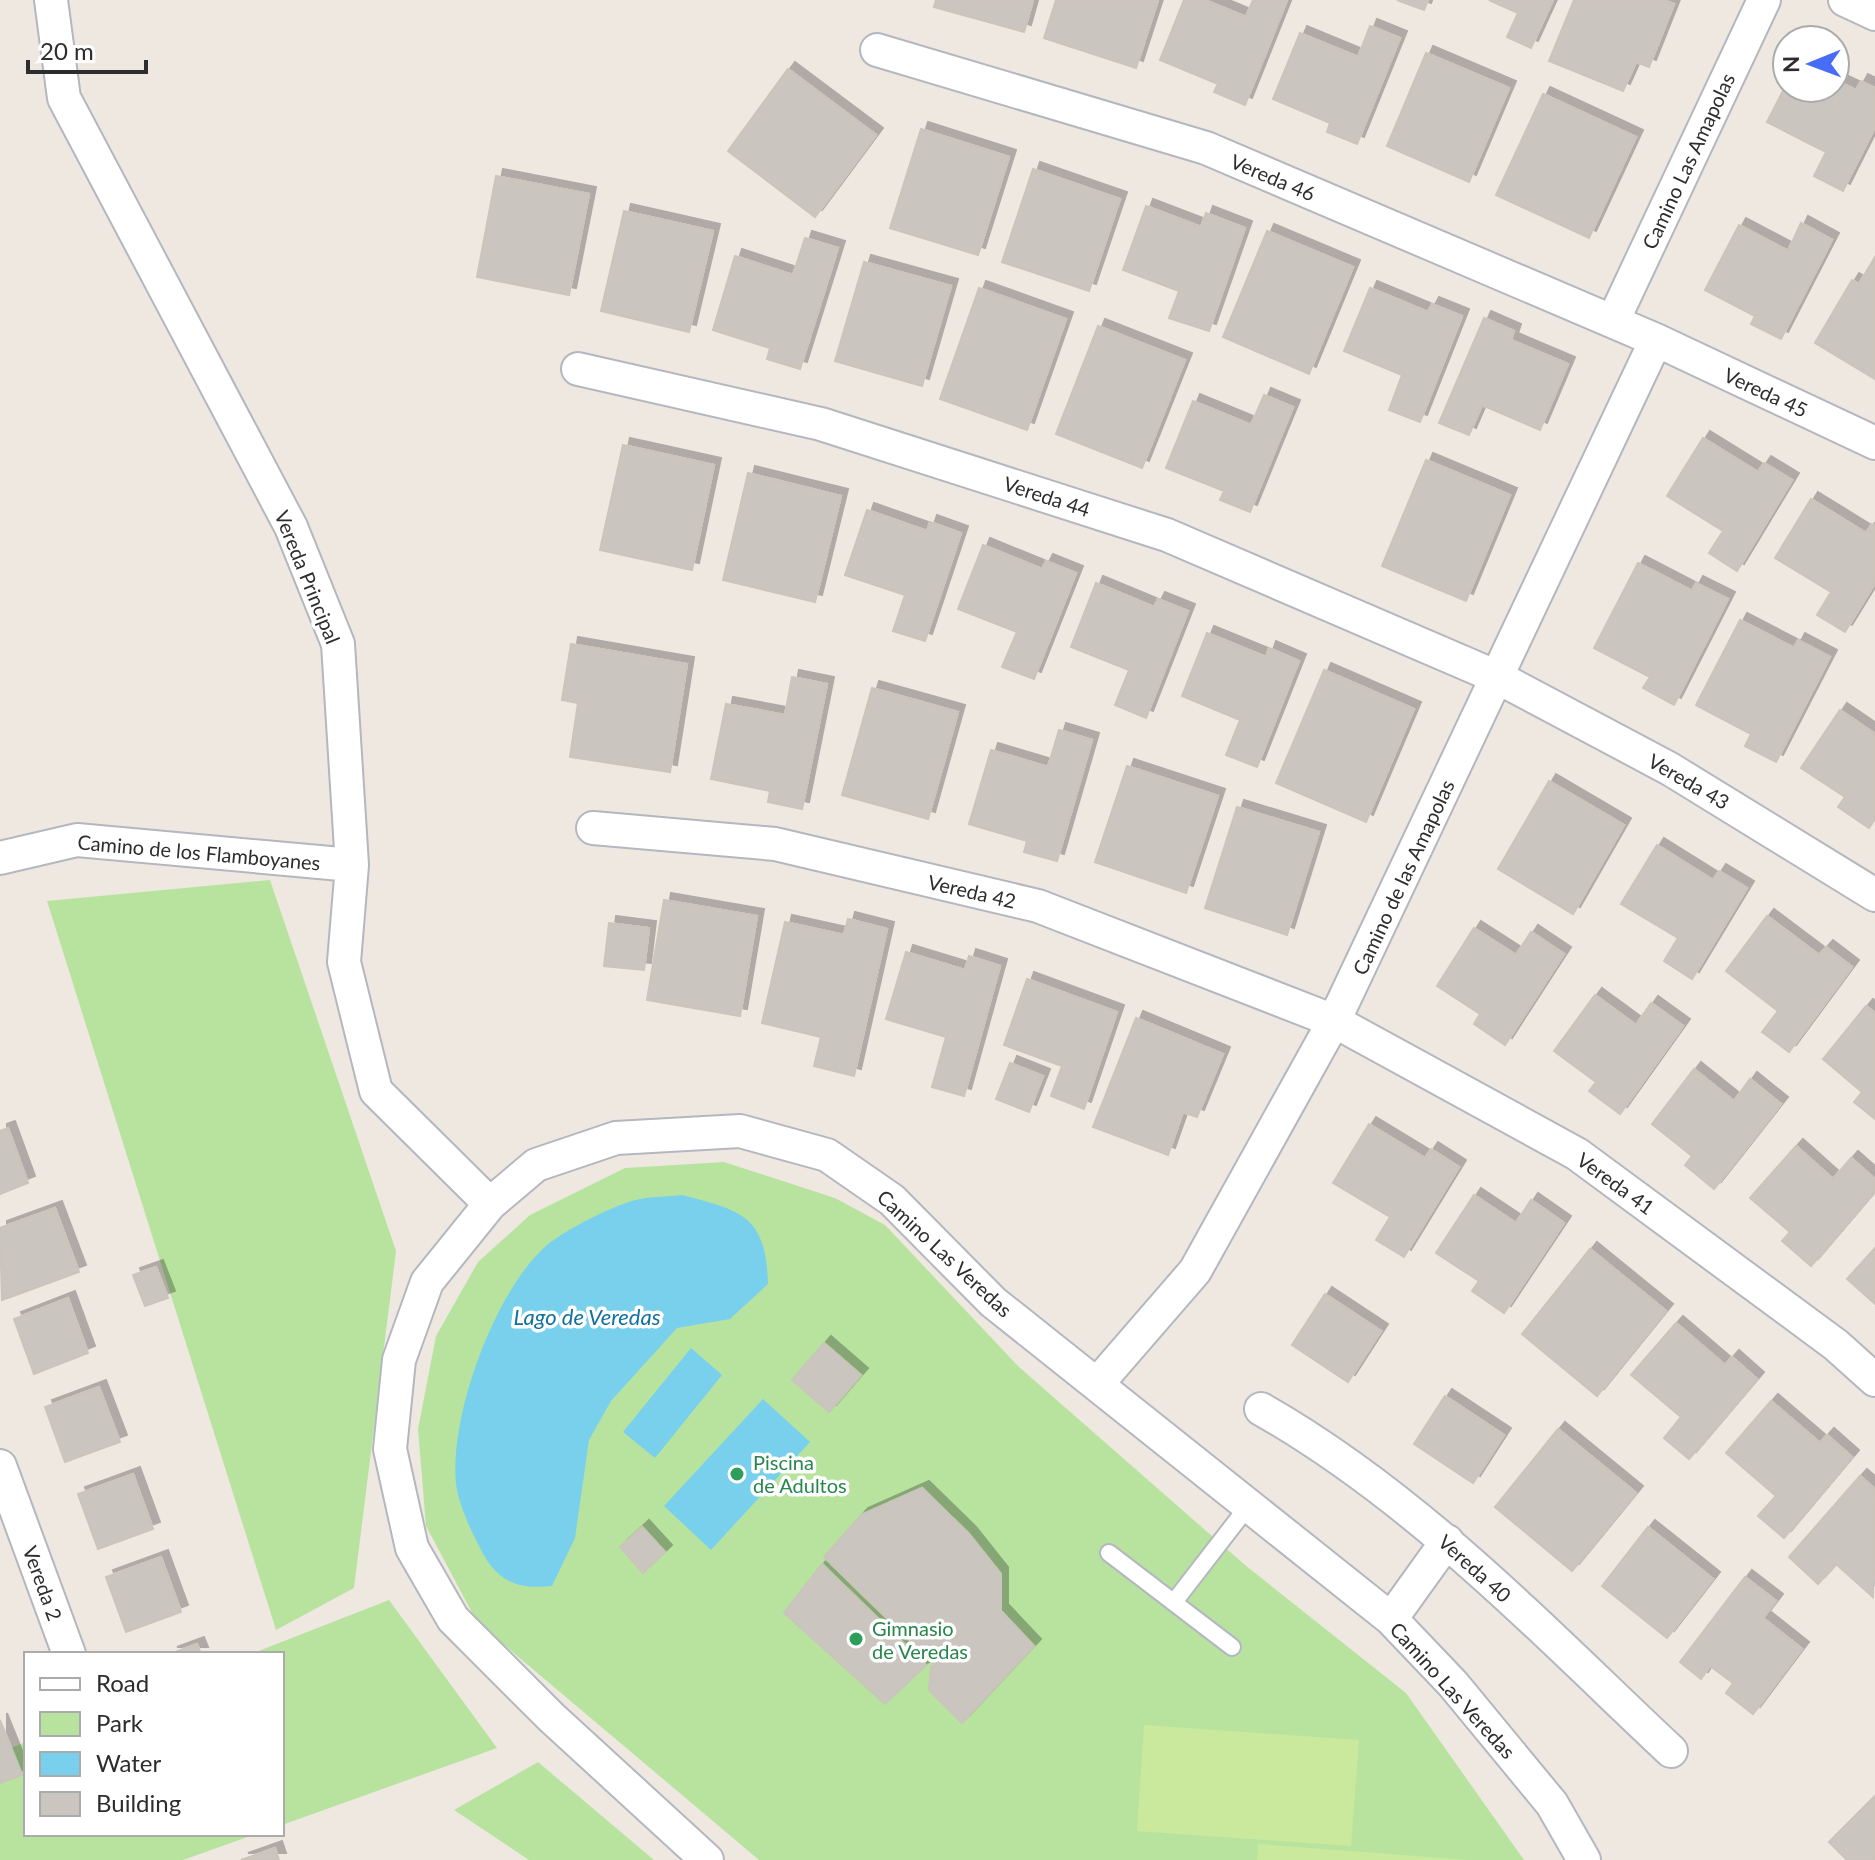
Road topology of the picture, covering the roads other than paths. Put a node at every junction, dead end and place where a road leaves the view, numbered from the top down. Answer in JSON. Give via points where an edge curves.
{"nodes":[{"id":1,"x":51,"y":0,"type":"edge"},
{"id":2,"x":1764,"y":0,"type":"edge"},
{"id":3,"x":1845,"y":0,"type":"edge"},
{"id":4,"x":1875,"y":14,"type":"edge"},
{"id":5,"x":877,"y":50,"type":"dead end"},
{"id":6,"x":1613,"y":321,"type":"junction"},
{"id":7,"x":1656,"y":340,"type":"junction"},
{"id":8,"x":578,"y":369,"type":"dead end"},
{"id":9,"x":1875,"y":443,"type":"edge"},
{"id":10,"x":1497,"y":677,"type":"junction"},
{"id":11,"x":593,"y":828,"type":"dead end"},
{"id":12,"x":0,"y":858,"type":"edge"},
{"id":13,"x":352,"y":865,"type":"junction"},
{"id":14,"x":1875,"y":895,"type":"edge"},
{"id":15,"x":1334,"y":1021,"type":"junction"},
{"id":16,"x":490,"y":1204,"type":"junction"},
{"id":17,"x":1875,"y":1380,"type":"edge"},
{"id":18,"x":1098,"y":1383,"type":"junction"},
{"id":19,"x":1261,"y":1409,"type":"dead end"},
{"id":20,"x":0,"y":1466,"type":"edge"},
{"id":21,"x":1249,"y":1505,"type":"junction"},
{"id":22,"x":1447,"y":1541,"type":"junction"},
{"id":23,"x":1109,"y":1553,"type":"dead end"},
{"id":24,"x":1174,"y":1602,"type":"junction"},
{"id":25,"x":1391,"y":1619,"type":"junction"},
{"id":26,"x":1232,"y":1647,"type":"dead end"},
{"id":27,"x":68,"y":1652,"type":"edge"},
{"id":28,"x":1671,"y":1751,"type":"dead end"},
{"id":29,"x":707,"y":1860,"type":"edge"},
{"id":30,"x":1584,"y":1860,"type":"edge"}],
"edges":[{"from":1,"to":13,"type":"street","name":"Vereda Principal","via":[[64,98],[291,527],[338,644]]},
{"from":2,"to":6,"type":"street","name":"Camino Las Amapolas"},
{"from":3,"to":4,"type":"street"},
{"from":5,"to":6,"type":"street","name":"Vereda 46","via":[[1206,148]]},
{"from":6,"to":7,"type":"street","name":"Vereda 46"},
{"from":7,"to":9,"type":"street","name":"Vereda 45"},
{"from":7,"to":10,"type":"street","name":"Camino de las Amapolas"},
{"from":8,"to":10,"type":"street","name":"Vereda 44","via":[[821,424],[1167,535]]},
{"from":10,"to":14,"type":"street","name":"Vereda 43","via":[[1670,769]]},
{"from":10,"to":15,"type":"street","name":"Camino de las Amapolas"},
{"from":11,"to":15,"type":"street","name":"Vereda 42","via":[[775,844],[1038,906]]},
{"from":12,"to":13,"type":"street","name":"Camino de los Flamboyanes","via":[[77,840]]},
{"from":13,"to":16,"type":"street","name":"Vereda Principal","via":[[344,962],[376,1091]]},
{"from":15,"to":17,"type":"street","name":"Vereda 41","via":[[1577,1154],[1836,1345]]},
{"from":15,"to":18,"type":"street","name":"Camino de las Amapolas","via":[[1195,1271]]},
{"from":16,"to":18,"type":"street","name":"Camino Las Veredas","via":[[536,1165],[616,1138],[740,1131],[827,1155],[892,1200],[993,1302]]},
{"from":16,"to":29,"type":"street","name":"Camino Las Veredas","via":[[427,1282],[399,1360],[390,1449],[412,1548],[453,1619]]},
{"from":18,"to":21,"type":"street","name":"Camino Las Veredas"},
{"from":19,"to":22,"type":"street","name":"Vereda 40","via":[[1301,1431]]},
{"from":20,"to":27,"type":"street","name":"Vereda 2"},
{"from":21,"to":24,"type":"lane"},
{"from":21,"to":25,"type":"street","name":"Camino Las Veredas"},
{"from":22,"to":25,"type":"street"},
{"from":22,"to":28,"type":"street","name":"Vereda 40"},
{"from":23,"to":24,"type":"lane"},
{"from":24,"to":26,"type":"lane"},
{"from":25,"to":30,"type":"street","name":"Camino Las Veredas","via":[[1453,1684],[1552,1804]]}]}
